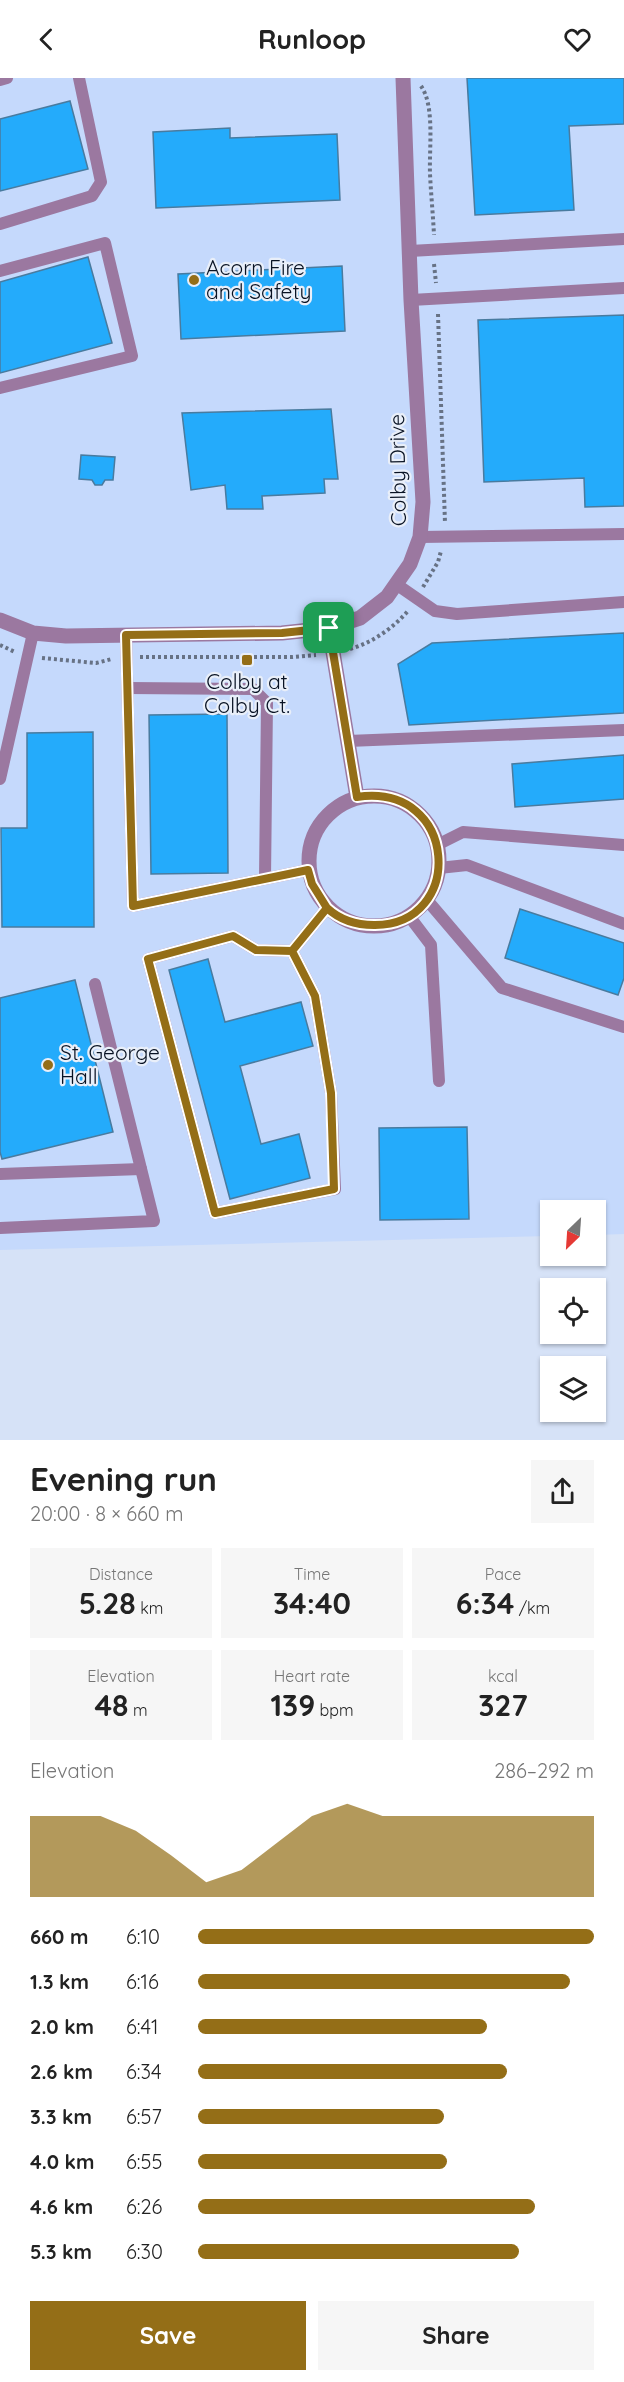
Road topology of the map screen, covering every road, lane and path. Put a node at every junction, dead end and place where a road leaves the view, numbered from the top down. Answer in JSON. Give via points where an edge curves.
{"nodes":[{"id":1,"x":7,"y":78,"type":"edge"},
{"id":2,"x":78,"y":78,"type":"edge"},
{"id":3,"x":403,"y":78,"type":"edge"},
{"id":4,"x":0,"y":80,"type":"edge"},
{"id":5,"x":420,"y":83,"type":"dead end"},
{"id":6,"x":0,"y":224,"type":"edge"},
{"id":7,"x":435,"y":236,"type":"dead end"},
{"id":8,"x":624,"y":239,"type":"edge"},
{"id":9,"x":410,"y":251,"type":"junction"},
{"id":10,"x":434,"y":263,"type":"dead end"},
{"id":11,"x":0,"y":271,"type":"edge"},
{"id":12,"x":435,"y":275,"type":"dead end"},
{"id":13,"x":624,"y":288,"type":"edge"},
{"id":14,"x":411,"y":300,"type":"junction"},
{"id":15,"x":438,"y":314,"type":"dead end"},
{"id":16,"x":0,"y":388,"type":"edge"},
{"id":17,"x":447,"y":514,"type":"dead end"},
{"id":18,"x":624,"y":534,"type":"edge"},
{"id":19,"x":420,"y":537,"type":"junction"},
{"id":20,"x":442,"y":548,"type":"dead end"},
{"id":21,"x":430,"y":577,"type":"dead end"},
{"id":22,"x":396,"y":584,"type":"junction"},
{"id":23,"x":624,"y":602,"type":"edge"},
{"id":24,"x":406,"y":613,"type":"dead end"},
{"id":25,"x":0,"y":620,"type":"edge"},
{"id":26,"x":329,"y":628,"type":"junction"},
{"id":27,"x":33,"y":633,"type":"junction"},
{"id":28,"x":126,"y":635,"type":"junction"},
{"id":29,"x":0,"y":645,"type":"edge"},
{"id":30,"x":353,"y":648,"type":"dead end"},
{"id":31,"x":12,"y":651,"type":"dead end"},
{"id":32,"x":308,"y":656,"type":"dead end"},
{"id":33,"x":141,"y":657,"type":"dead end"},
{"id":34,"x":113,"y":659,"type":"dead end"},
{"id":35,"x":51,"y":660,"type":"dead end"},
{"id":36,"x":128,"y":688,"type":"junction"},
{"id":37,"x":624,"y":730,"type":"edge"},
{"id":38,"x":348,"y":741,"type":"junction"},
{"id":39,"x":0,"y":779,"type":"edge"},
{"id":40,"x":357,"y":797,"type":"junction"},
{"id":41,"x":437,"y":845,"type":"junction"},
{"id":42,"x":624,"y":845,"type":"edge"},
{"id":43,"x":439,"y":868,"type":"junction"},
{"id":44,"x":308,"y":870,"type":"junction"},
{"id":45,"x":265,"y":878,"type":"junction"},
{"id":46,"x":427,"y":900,"type":"junction"},
{"id":47,"x":327,"y":908,"type":"junction"},
{"id":48,"x":409,"y":916,"type":"junction"},
{"id":49,"x":624,"y":924,"type":"edge"},
{"id":50,"x":292,"y":951,"type":"junction"},
{"id":51,"x":95,"y":984,"type":"dead end"},
{"id":52,"x":624,"y":1027,"type":"edge"},
{"id":53,"x":439,"y":1081,"type":"dead end"},
{"id":54,"x":141,"y":1169,"type":"junction"},
{"id":55,"x":0,"y":1174,"type":"edge"},
{"id":56,"x":0,"y":1228,"type":"edge"}],
"edges":[{"from":1,"to":4,"type":"lane"},
{"from":2,"to":6,"type":"lane","via":[[101,182],[92,196]]},
{"from":3,"to":9,"type":"street","name":"Colby Drive"},
{"from":5,"to":7,"type":"path","via":[[427,94]]},
{"from":8,"to":9,"type":"lane"},
{"from":9,"to":14,"type":"street","name":"Colby Drive"},
{"from":10,"to":12,"type":"path"},
{"from":11,"to":16,"type":"lane","via":[[105,243],[132,356]]},
{"from":13,"to":14,"type":"lane"},
{"from":14,"to":19,"type":"street","name":"Colby Drive","via":[[423,502]]},
{"from":15,"to":17,"type":"path"},
{"from":18,"to":19,"type":"lane"},
{"from":19,"to":22,"type":"street","name":"Colby Drive","via":[[410,564]]},
{"from":20,"to":21,"type":"path"},
{"from":22,"to":23,"type":"lane","via":[[435,611],[457,614]]},
{"from":22,"to":26,"type":"street","name":"Colby Drive","via":[[387,597],[360,618]]},
{"from":24,"to":30,"type":"path","via":[[380,635]]},
{"from":25,"to":27,"type":"street","name":"Colby Drive"},
{"from":26,"to":28,"type":"street","name":"Colby Drive","via":[[282,633]]},
{"from":26,"to":38,"type":"street"},
{"from":27,"to":28,"type":"street","name":"Colby Drive"},
{"from":27,"to":39,"type":"lane"},
{"from":28,"to":36,"type":"lane"},
{"from":29,"to":31,"type":"path"},
{"from":32,"to":33,"type":"path"},
{"from":34,"to":35,"type":"path","via":[[96,663]]},
{"from":36,"to":45,"type":"lane","via":[[253,689],[267,703]]},
{"from":36,"to":45,"type":"lane","via":[[133,906]]},
{"from":37,"to":38,"type":"lane"},
{"from":38,"to":40,"type":"street"},
{"from":40,"to":41,"type":"street","via":[[392,798],[410,806],[427,822]]},
{"from":40,"to":44,"type":"street","via":[[336,807],[318,826],[309,847]]},
{"from":41,"to":42,"type":"lane","via":[[463,832]]},
{"from":41,"to":43,"type":"street"},
{"from":43,"to":46,"type":"street"},
{"from":43,"to":49,"type":"lane","via":[[467,865]]},
{"from":44,"to":45,"type":"lane"},
{"from":44,"to":47,"type":"street"},
{"from":46,"to":48,"type":"street"},
{"from":46,"to":52,"type":"lane","via":[[502,988]]},
{"from":47,"to":48,"type":"street","via":[[358,925],[388,925]]},
{"from":47,"to":50,"type":"lane"},
{"from":48,"to":53,"type":"lane","via":[[431,945]]},
{"from":50,"to":50,"type":"lane","via":[[315,996],[331,1093],[334,1189],[215,1213],[148,959],[233,936],[256,950]]},
{"from":51,"to":54,"type":"lane"},
{"from":54,"to":55,"type":"lane"},
{"from":54,"to":56,"type":"lane","via":[[154,1221]]}]}
